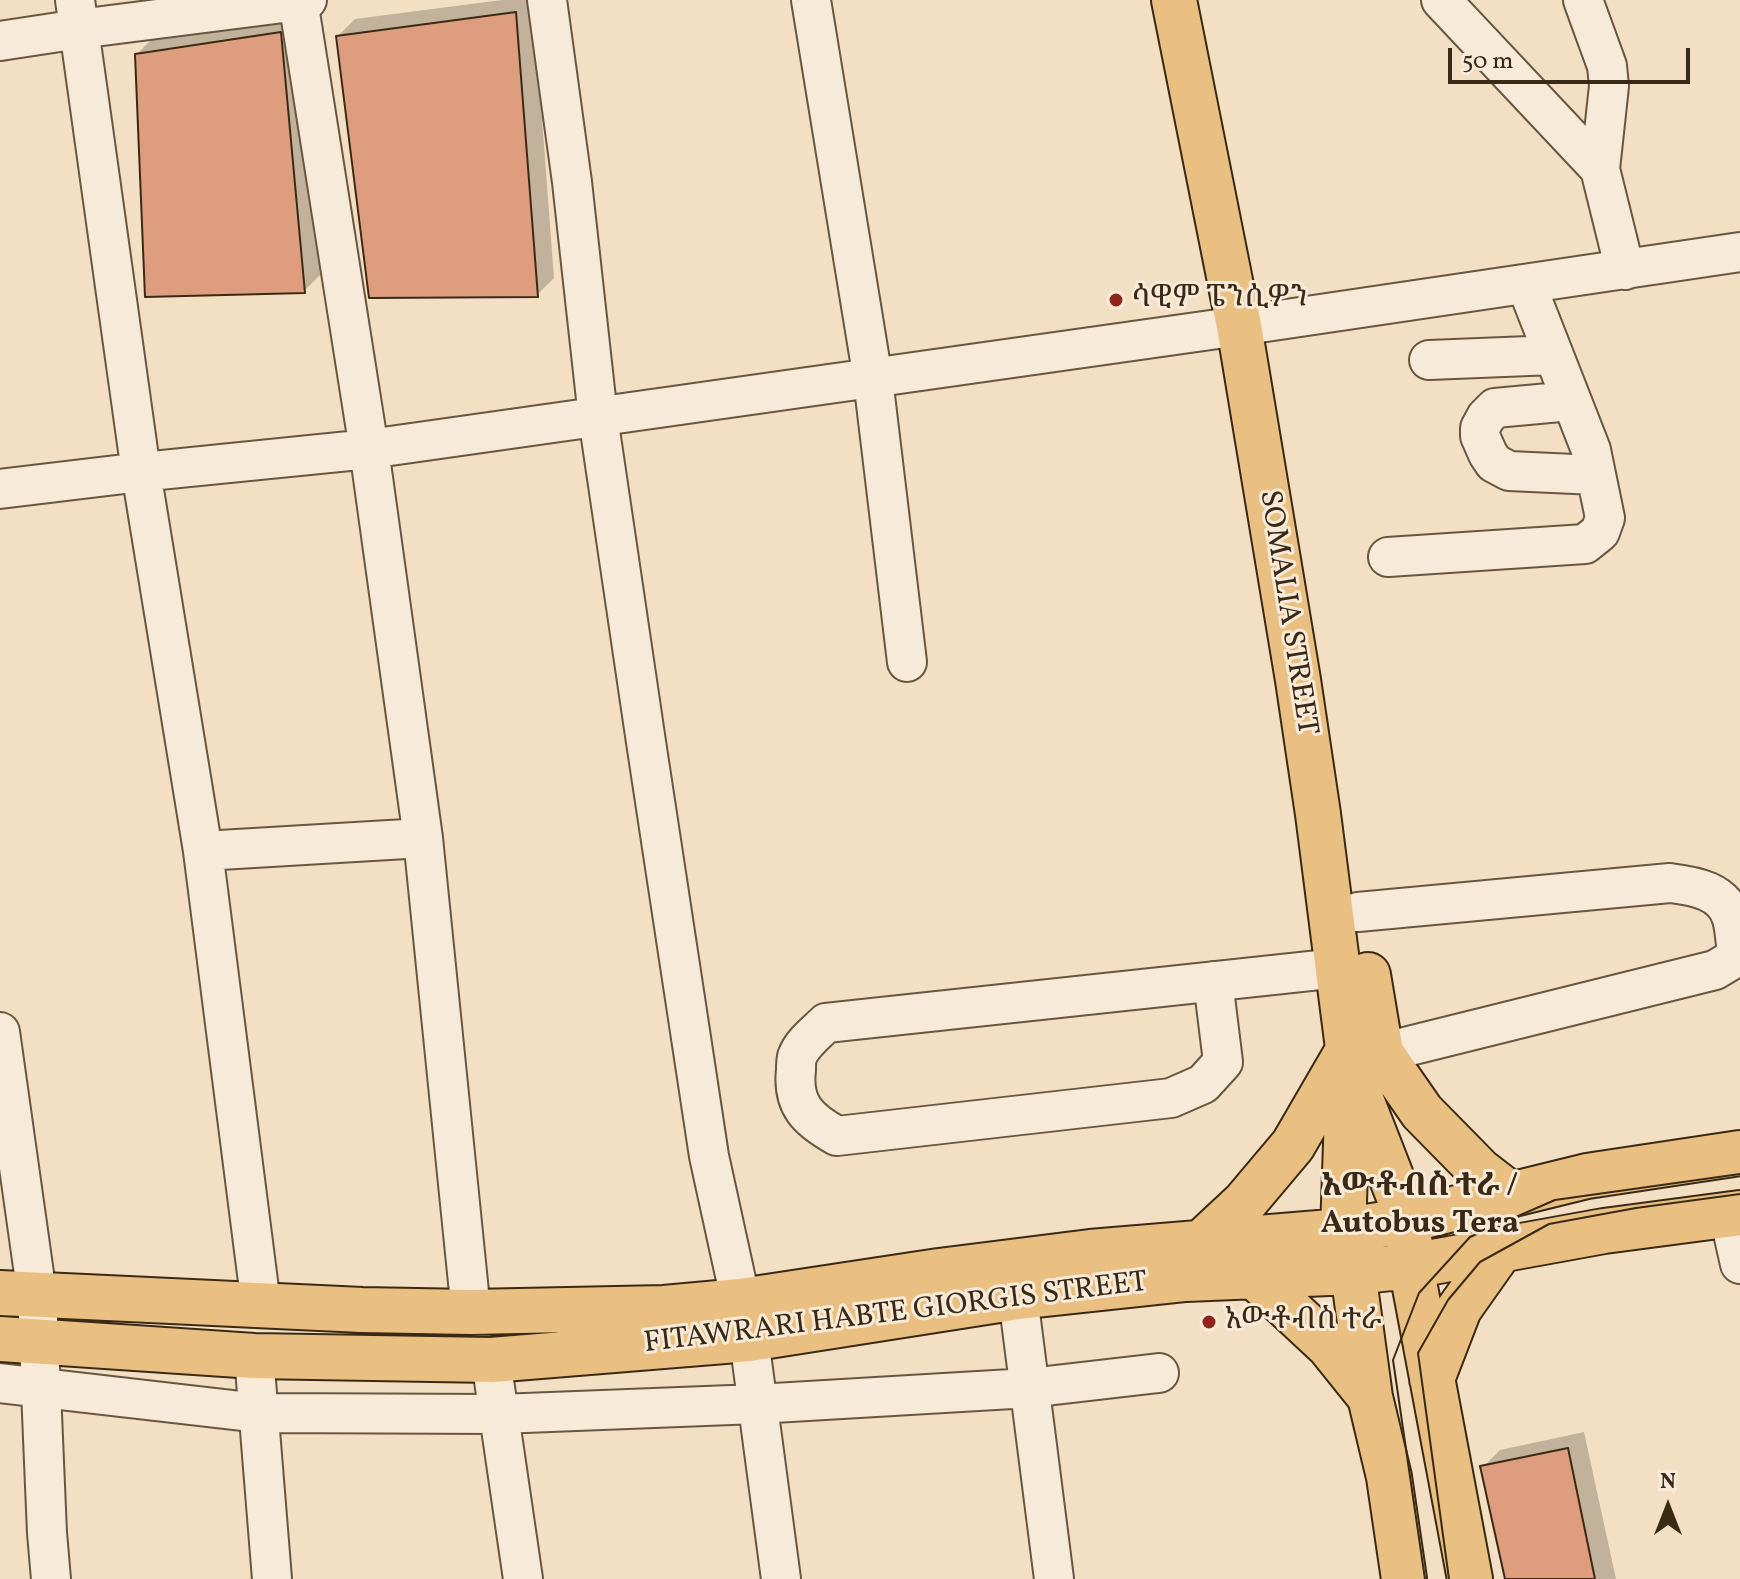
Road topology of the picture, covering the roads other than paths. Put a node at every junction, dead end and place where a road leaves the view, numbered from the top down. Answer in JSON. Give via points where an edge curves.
{"nodes":[{"id":1,"x":298,"y":0,"type":"edge"},
{"id":2,"x":307,"y":0,"type":"edge"},
{"id":3,"x":547,"y":0,"type":"edge"},
{"id":4,"x":811,"y":0,"type":"edge"},
{"id":5,"x":1174,"y":0,"type":"edge"},
{"id":6,"x":1195,"y":0,"type":"edge"},
{"id":7,"x":1441,"y":0,"type":"edge"},
{"id":8,"x":1583,"y":0,"type":"edge"},
{"id":9,"x":77,"y":14,"type":"edge"},
{"id":10,"x":0,"y":41,"type":"edge"},
{"id":11,"x":1600,"y":169,"type":"junction"},
{"id":12,"x":1740,"y":252,"type":"edge"},
{"id":13,"x":1625,"y":270,"type":"junction"},
{"id":14,"x":1526,"y":284,"type":"junction"},
{"id":15,"x":1252,"y":324,"type":"junction"},
{"id":16,"x":1554,"y":355,"type":"junction"},
{"id":17,"x":1429,"y":360,"type":"dead end"},
{"id":18,"x":873,"y":379,"type":"junction"},
{"id":19,"x":1571,"y":401,"type":"junction"},
{"id":20,"x":598,"y":417,"type":"junction"},
{"id":21,"x":369,"y":449,"type":"junction"},
{"id":22,"x":141,"y":472,"type":"junction"},
{"id":23,"x":1596,"y":475,"type":"junction"},
{"id":24,"x":0,"y":489,"type":"edge"},
{"id":25,"x":1388,"y":557,"type":"dead end"},
{"id":26,"x":907,"y":662,"type":"dead end"},
{"id":27,"x":423,"y":838,"type":"junction"},
{"id":28,"x":203,"y":851,"type":"junction"},
{"id":29,"x":1358,"y":912,"type":"junction"},
{"id":30,"x":1338,"y":968,"type":"junction"},
{"id":31,"x":1213,"y":981,"type":"junction"},
{"id":32,"x":0,"y":1032,"type":"edge"},
{"id":33,"x":1359,"y":1058,"type":"junction"},
{"id":34,"x":1740,"y":1153,"type":"edge"},
{"id":35,"x":1511,"y":1195,"type":"junction"},
{"id":36,"x":1734,"y":1214,"type":"edge"},
{"id":37,"x":1408,"y":1220,"type":"junction"},
{"id":38,"x":1200,"y":1244,"type":"junction"},
{"id":39,"x":1348,"y":1251,"type":"junction"},
{"id":40,"x":1500,"y":1251,"type":"junction"},
{"id":41,"x":1740,"y":1264,"type":"edge"},
{"id":42,"x":1411,"y":1266,"type":"junction"},
{"id":43,"x":1255,"y":1277,"type":"junction"},
{"id":44,"x":19,"y":1294,"type":"edge"},
{"id":45,"x":1018,"y":1297,"type":"junction"},
{"id":46,"x":261,"y":1305,"type":"junction"},
{"id":47,"x":471,"y":1312,"type":"junction"},
{"id":48,"x":745,"y":1320,"type":"junction"},
{"id":49,"x":19,"y":1340,"type":"edge"},
{"id":50,"x":254,"y":1356,"type":"junction"},
{"id":51,"x":491,"y":1360,"type":"junction"},
{"id":52,"x":1159,"y":1373,"type":"dead end"},
{"id":53,"x":1432,"y":1379,"type":"junction"},
{"id":54,"x":0,"y":1383,"type":"edge"},
{"id":55,"x":40,"y":1387,"type":"junction"},
{"id":56,"x":1029,"y":1388,"type":"junction"},
{"id":57,"x":1370,"y":1397,"type":"junction"},
{"id":58,"x":757,"y":1404,"type":"junction"},
{"id":59,"x":259,"y":1413,"type":"junction"},
{"id":60,"x":499,"y":1414,"type":"junction"},
{"id":61,"x":51,"y":1579,"type":"edge"},
{"id":62,"x":272,"y":1579,"type":"edge"},
{"id":63,"x":523,"y":1579,"type":"edge"},
{"id":64,"x":781,"y":1579,"type":"edge"},
{"id":65,"x":1054,"y":1579,"type":"edge"},
{"id":66,"x":1404,"y":1579,"type":"edge"},
{"id":67,"x":1470,"y":1579,"type":"edge"}],
"edges":[{"from":1,"to":2,"type":"street"},
{"from":1,"to":9,"type":"street"},
{"from":1,"to":21,"type":"street"},
{"from":3,"to":20,"type":"street"},
{"from":4,"to":18,"type":"street"},
{"from":5,"to":15,"type":"main road","name":"SOMALIA STREET"},
{"from":6,"to":15,"type":"main road"},
{"from":7,"to":11,"type":"street"},
{"from":8,"to":11,"type":"street","via":[[1607,66]]},
{"from":9,"to":10,"type":"street"},
{"from":9,"to":22,"type":"street"},
{"from":11,"to":13,"type":"street"},
{"from":12,"to":13,"type":"street"},
{"from":13,"to":14,"type":"street"},
{"from":14,"to":15,"type":"street"},
{"from":14,"to":16,"type":"street"},
{"from":15,"to":18,"type":"street"},
{"from":15,"to":29,"type":"main road"},
{"from":15,"to":30,"type":"main road","name":"SOMALIA STREET"},
{"from":16,"to":17,"type":"street"},
{"from":16,"to":19,"type":"street"},
{"from":18,"to":20,"type":"street"},
{"from":18,"to":26,"type":"street"},
{"from":19,"to":23,"type":"street"},
{"from":19,"to":23,"type":"street","via":[[1495,408],[1480,436],[1494,463],[1509,471]]},
{"from":20,"to":21,"type":"street"},
{"from":20,"to":48,"type":"street","via":[[709,1156]]},
{"from":21,"to":22,"type":"street"},
{"from":21,"to":27,"type":"street"},
{"from":22,"to":24,"type":"street"},
{"from":22,"to":28,"type":"street"},
{"from":23,"to":25,"type":"street","via":[[1605,518],[1600,532],[1585,544]]},
{"from":27,"to":28,"type":"street"},
{"from":27,"to":47,"type":"street"},
{"from":28,"to":46,"type":"street"},
{"from":29,"to":33,"type":"main road"},
{"from":29,"to":33,"type":"street","via":[[1670,883],[1712,893],[1727,907],[1737,951],[1715,970]]},
{"from":30,"to":31,"type":"street"},
{"from":30,"to":33,"type":"main road","name":"SOMALIA STREET"},
{"from":31,"to":31,"type":"street","via":[[826,1023],[797,1057],[794,1083],[802,1109],[837,1136],[1171,1098],[1203,1084],[1223,1062]]},
{"from":32,"to":44,"type":"street"},
{"from":33,"to":35,"type":"main road"},
{"from":33,"to":37,"type":"main road"},
{"from":33,"to":38,"type":"main road","via":[[1245,1202]]},
{"from":33,"to":39,"type":"main road","name":"SOMALIA STREET"},
{"from":34,"to":35,"type":"main road","via":[[1587,1176]]},
{"from":35,"to":37,"type":"main road"},
{"from":36,"to":40,"type":"main road","name":"FITAWRARI HABTE GIORGIS STREET"},
{"from":36,"to":41,"type":"street"},
{"from":37,"to":39,"type":"main road"},
{"from":37,"to":42,"type":"main road"},
{"from":38,"to":39,"type":"main road"},
{"from":38,"to":48,"type":"main road","via":[[1043,1258]]},
{"from":39,"to":42,"type":"main road","name":"FITAWRARI HABTE GIORGIS STREET"},
{"from":39,"to":43,"type":"main road","name":"FITAWRARI HABTE GIORGIS STREET"},
{"from":39,"to":57,"type":"main road","name":"SOMALIA STREET"},
{"from":40,"to":42,"type":"main road","name":"FITAWRARI HABTE GIORGIS STREET"},
{"from":40,"to":53,"type":"main road","via":[[1459,1309]]},
{"from":42,"to":53,"type":"main road"},
{"from":43,"to":45,"type":"main road","name":"FITAWRARI HABTE GIORGIS STREET"},
{"from":43,"to":57,"type":"main road","via":[[1329,1346]]},
{"from":44,"to":46,"type":"main road"},
{"from":44,"to":49,"type":"street"},
{"from":45,"to":48,"type":"main road","name":"FITAWRARI HABTE GIORGIS STREET"},
{"from":45,"to":56,"type":"street"},
{"from":46,"to":47,"type":"main road"},
{"from":47,"to":48,"type":"main road","via":[[649,1308]]},
{"from":48,"to":51,"type":"main road","name":"FITAWRARI HABTE GIORGIS STREET"},
{"from":48,"to":58,"type":"street"},
{"from":49,"to":50,"type":"main road","name":"FITAWRARI HABTE GIORGIS STREET"},
{"from":49,"to":55,"type":"street"},
{"from":50,"to":51,"type":"main road","name":"FITAWRARI HABTE GIORGIS STREET"},
{"from":50,"to":59,"type":"street"},
{"from":51,"to":60,"type":"street"},
{"from":52,"to":56,"type":"street"},
{"from":53,"to":67,"type":"main road"},
{"from":54,"to":55,"type":"street"},
{"from":55,"to":59,"type":"street"},
{"from":55,"to":61,"type":"street"},
{"from":56,"to":58,"type":"street"},
{"from":56,"to":65,"type":"street"},
{"from":57,"to":66,"type":"main road","name":"SOMALIA STREET"},
{"from":58,"to":60,"type":"street"},
{"from":58,"to":64,"type":"street"},
{"from":59,"to":60,"type":"street"},
{"from":59,"to":62,"type":"street"},
{"from":60,"to":63,"type":"street"}]}
